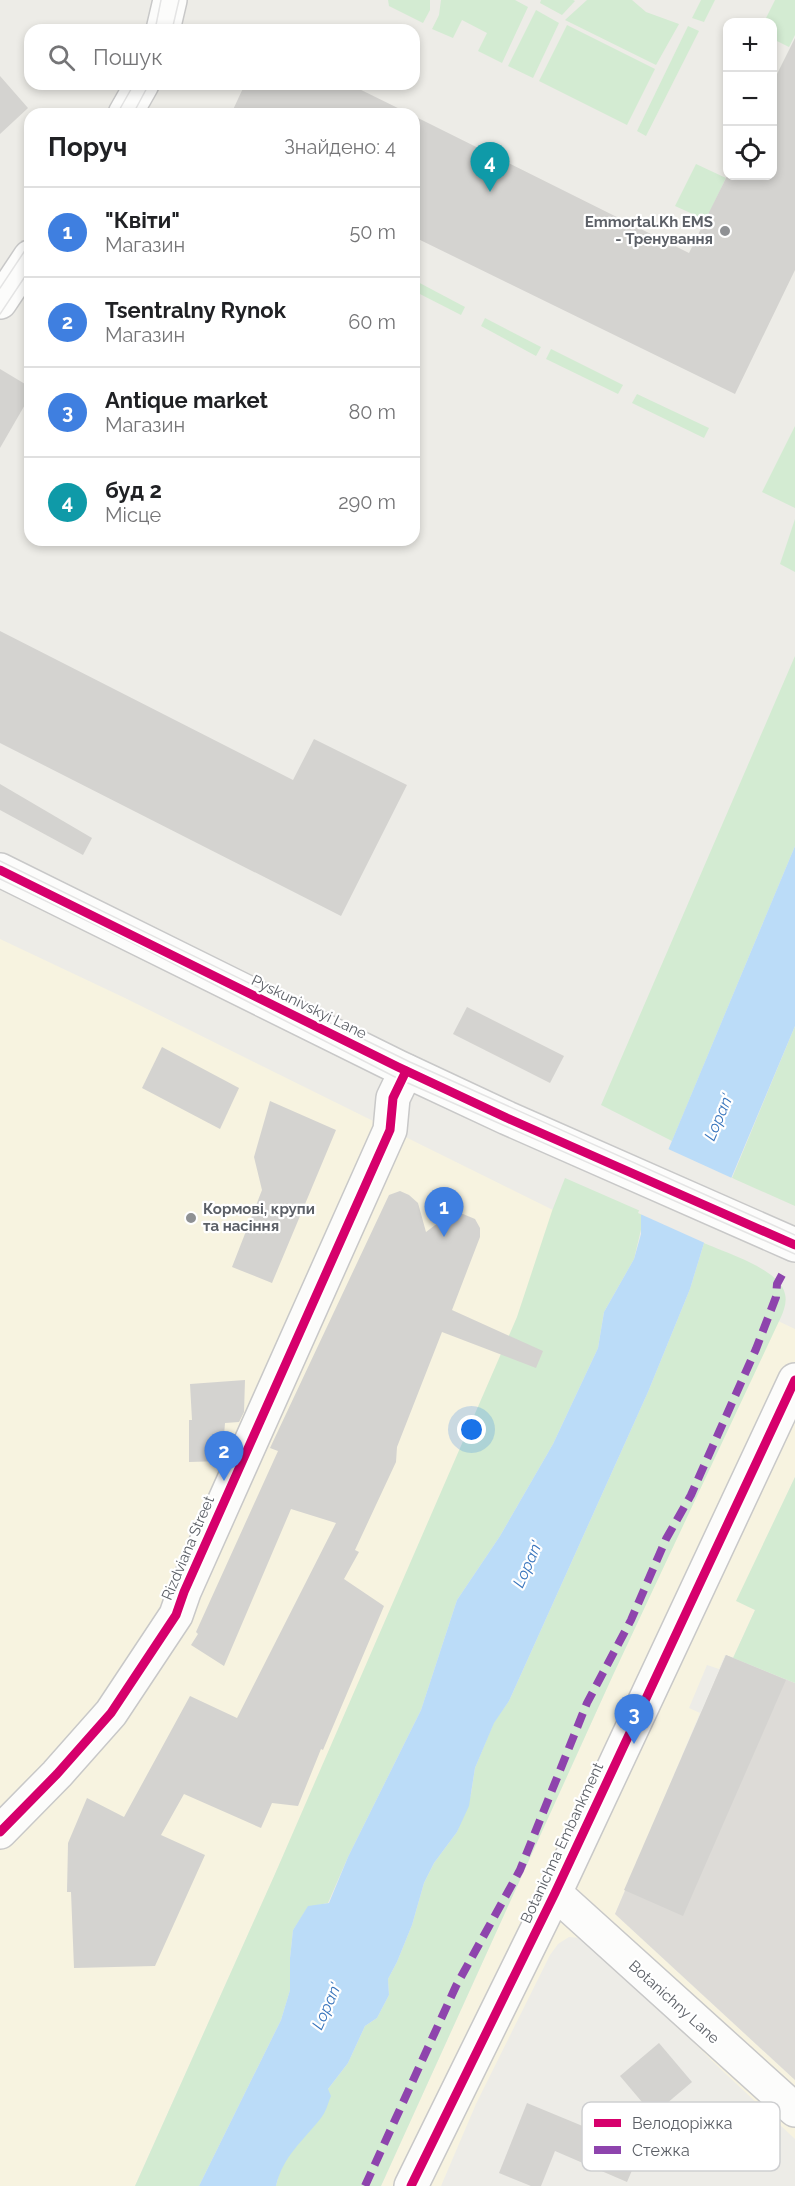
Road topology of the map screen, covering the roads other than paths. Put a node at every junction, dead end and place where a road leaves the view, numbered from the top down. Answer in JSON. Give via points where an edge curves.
{"nodes":[{"id":1,"x":170,"y":0,"type":"edge"},
{"id":2,"x":164,"y":24,"type":"edge"},
{"id":3,"x":139,"y":90,"type":"edge"},
{"id":4,"x":128,"y":108,"type":"edge"},
{"id":5,"x":24,"y":266,"type":"edge"},
{"id":6,"x":0,"y":302,"type":"edge"},
{"id":7,"x":0,"y":870,"type":"edge"},
{"id":8,"x":406,"y":1071,"type":"junction"},
{"id":9,"x":788,"y":1242,"type":"edge"},
{"id":10,"x":795,"y":1380,"type":"edge"},
{"id":11,"x":0,"y":1832,"type":"edge"},
{"id":12,"x":555,"y":1893,"type":"junction"},
{"id":13,"x":795,"y":2110,"type":"edge"},
{"id":14,"x":411,"y":2186,"type":"edge"}],
"edges":[{"from":1,"to":2,"type":"street"},
{"from":3,"to":4,"type":"street"},
{"from":5,"to":6,"type":"street"},
{"from":7,"to":8,"type":"street","name":"Pyskunivskyi Lane"},
{"from":8,"to":9,"type":"street","name":"Pyskunivskyi Lane"},
{"from":8,"to":11,"type":"street","name":"Rizdviana Street","via":[[393,1098],[390,1130],[176,1615],[111,1713]]},
{"from":10,"to":12,"type":"street","name":"Botanichna Embankment"},
{"from":12,"to":13,"type":"street","name":"Botanichny Lane"},
{"from":12,"to":14,"type":"street","name":"Botanichna Embankment"}]}
